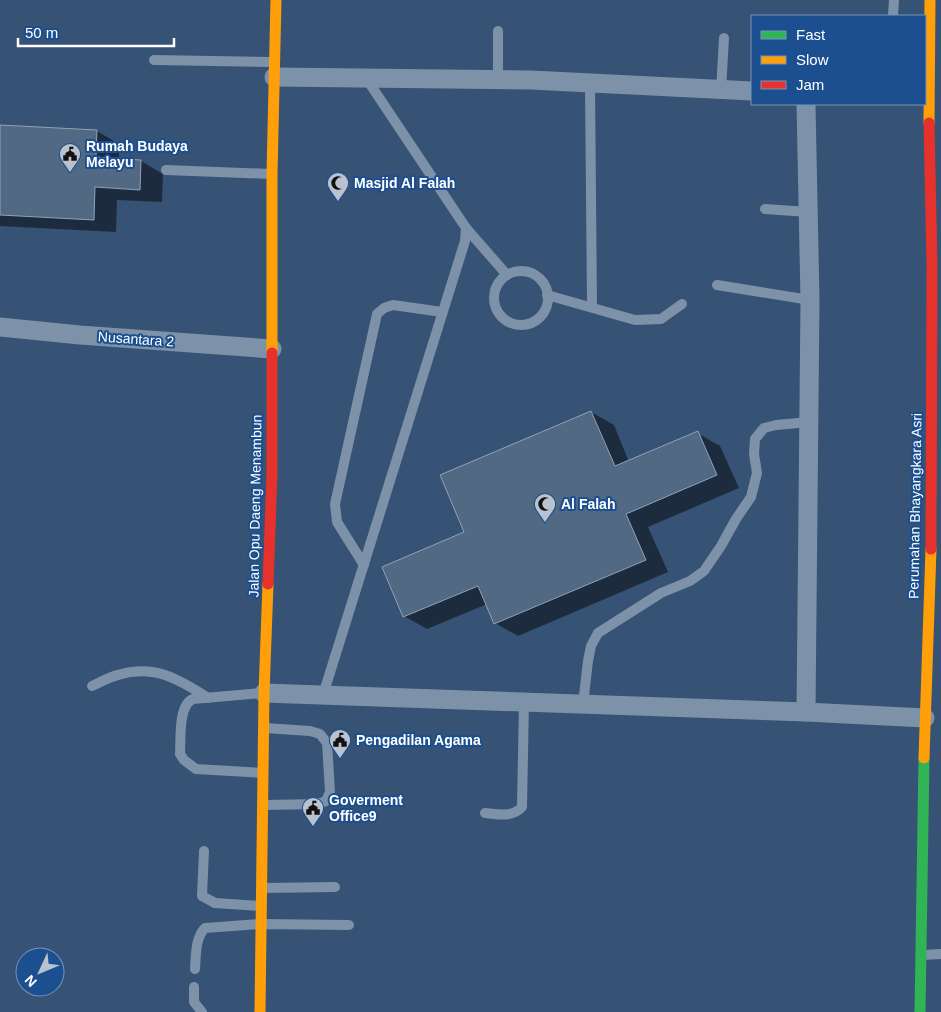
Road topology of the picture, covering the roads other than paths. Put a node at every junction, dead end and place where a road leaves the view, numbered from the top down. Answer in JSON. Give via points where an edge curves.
{"nodes":[{"id":1,"x":276,"y":0,"type":"edge"},
{"id":2,"x":894,"y":0,"type":"edge"},
{"id":3,"x":930,"y":0,"type":"edge"},
{"id":4,"x":893,"y":15,"type":"edge"},
{"id":5,"x":498,"y":31,"type":"dead end"},
{"id":6,"x":724,"y":38,"type":"dead end"},
{"id":7,"x":154,"y":60,"type":"dead end"},
{"id":8,"x":274,"y":70,"type":"junction"},
{"id":9,"x":366,"y":78,"type":"junction"},
{"id":10,"x":498,"y":80,"type":"junction"},
{"id":11,"x":590,"y":83,"type":"junction"},
{"id":12,"x":721,"y":90,"type":"junction"},
{"id":13,"x":751,"y":91,"type":"edge"},
{"id":14,"x":926,"y":102,"type":"edge"},
{"id":15,"x":806,"y":105,"type":"edge"},
{"id":16,"x":166,"y":170,"type":"dead end"},
{"id":17,"x":272,"y":174,"type":"junction"},
{"id":18,"x":765,"y":209,"type":"dead end"},
{"id":19,"x":808,"y":212,"type":"junction"},
{"id":20,"x":466,"y":228,"type":"junction"},
{"id":21,"x":507,"y":275,"type":"junction"},
{"id":22,"x":717,"y":285,"type":"dead end"},
{"id":23,"x":547,"y":295,"type":"junction"},
{"id":24,"x":810,"y":300,"type":"junction"},
{"id":25,"x":682,"y":304,"type":"dead end"},
{"id":26,"x":592,"y":307,"type":"junction"},
{"id":27,"x":442,"y":312,"type":"junction"},
{"id":28,"x":0,"y":327,"type":"edge"},
{"id":29,"x":272,"y":349,"type":"junction"},
{"id":30,"x":808,"y":422,"type":"junction"},
{"id":31,"x":364,"y":565,"type":"junction"},
{"id":32,"x":92,"y":686,"type":"dead end"},
{"id":33,"x":264,"y":693,"type":"junction"},
{"id":34,"x":323,"y":695,"type":"junction"},
{"id":35,"x":934,"y":695,"type":"edge"},
{"id":36,"x":208,"y":698,"type":"junction"},
{"id":37,"x":524,"y":702,"type":"junction"},
{"id":38,"x":583,"y":704,"type":"junction"},
{"id":39,"x":806,"y":712,"type":"junction"},
{"id":40,"x":925,"y":718,"type":"junction"},
{"id":41,"x":264,"y":728,"type":"junction"},
{"id":42,"x":264,"y":773,"type":"junction"},
{"id":43,"x":264,"y":805,"type":"junction"},
{"id":44,"x":485,"y":812,"type":"dead end"},
{"id":45,"x":204,"y":851,"type":"dead end"},
{"id":46,"x":334,"y":887,"type":"dead end"},
{"id":47,"x":262,"y":888,"type":"junction"},
{"id":48,"x":262,"y":906,"type":"junction"},
{"id":49,"x":261,"y":924,"type":"junction"},
{"id":50,"x":349,"y":926,"type":"dead end"},
{"id":51,"x":941,"y":954,"type":"edge"},
{"id":52,"x":921,"y":955,"type":"junction"},
{"id":53,"x":195,"y":969,"type":"dead end"},
{"id":54,"x":194,"y":987,"type":"dead end"},
{"id":55,"x":202,"y":1012,"type":"edge"},
{"id":56,"x":260,"y":1012,"type":"edge"},
{"id":57,"x":920,"y":1012,"type":"edge"}],
"edges":[{"from":1,"to":8,"type":"main road","name":"Jalan Opu Daeng Menambun"},
{"from":2,"to":4,"type":"lane"},
{"from":3,"to":14,"type":"main road","name":"Perumahan Bhayangkara Asri"},
{"from":5,"to":10,"type":"lane"},
{"from":6,"to":12,"type":"lane"},
{"from":7,"to":8,"type":"lane"},
{"from":8,"to":9,"type":"street"},
{"from":8,"to":17,"type":"main road","name":"Jalan Opu Daeng Menambun"},
{"from":9,"to":10,"type":"street"},
{"from":9,"to":20,"type":"lane"},
{"from":10,"to":11,"type":"street"},
{"from":11,"to":12,"type":"street"},
{"from":11,"to":26,"type":"lane"},
{"from":12,"to":13,"type":"street"},
{"from":14,"to":35,"type":"main road","name":"Perumahan Bhayangkara Asri","via":[[932,265]]},
{"from":15,"to":19,"type":"street"},
{"from":16,"to":17,"type":"lane"},
{"from":17,"to":29,"type":"main road","name":"Jalan Opu Daeng Menambun"},
{"from":18,"to":19,"type":"lane"},
{"from":19,"to":24,"type":"street"},
{"from":20,"to":21,"type":"lane"},
{"from":20,"to":27,"type":"lane"},
{"from":21,"to":23,"type":"lane","via":[[524,271],[539,277]]},
{"from":21,"to":23,"type":"lane","via":[[497,283],[493,298],[498,313],[510,323],[525,325],[539,318],[547,306]]},
{"from":22,"to":24,"type":"lane"},
{"from":23,"to":26,"type":"lane"},
{"from":24,"to":30,"type":"street"},
{"from":25,"to":26,"type":"lane","via":[[661,319],[649,321]]},
{"from":27,"to":31,"type":"lane"},
{"from":27,"to":31,"type":"lane","via":[[393,305],[384,308],[376,319],[335,504],[337,522]]},
{"from":28,"to":29,"type":"street","name":"Nusantara 2"},
{"from":29,"to":33,"type":"main road","name":"Jalan Opu Daeng Menambun","via":[[272,474]]},
{"from":30,"to":38,"type":"lane","via":[[764,428],[755,439],[757,473],[751,497],[704,571],[690,581],[661,593],[598,633],[591,646]]},
{"from":30,"to":39,"type":"street"},
{"from":31,"to":34,"type":"lane"},
{"from":32,"to":36,"type":"lane","via":[[118,675],[142,671],[166,674]]},
{"from":33,"to":34,"type":"street"},
{"from":33,"to":36,"type":"lane"},
{"from":33,"to":41,"type":"main road","name":"Jalan Opu Daeng Menambun"},
{"from":34,"to":37,"type":"street"},
{"from":35,"to":40,"type":"main road","name":"Perumahan Bhayangkara Asri"},
{"from":36,"to":42,"type":"lane","via":[[187,701],[184,708],[180,754],[184,760],[196,769]]},
{"from":37,"to":38,"type":"street"},
{"from":37,"to":44,"type":"lane","via":[[522,807],[508,814]]},
{"from":38,"to":39,"type":"street"},
{"from":39,"to":40,"type":"street"},
{"from":40,"to":52,"type":"main road","name":"Perumahan Bhayangkara Asri"},
{"from":41,"to":42,"type":"main road","name":"Jalan Opu Daeng Menambun"},
{"from":41,"to":43,"type":"lane","via":[[320,734],[327,743],[330,792],[326,801],[318,804]]},
{"from":42,"to":43,"type":"main road","name":"Jalan Opu Daeng Menambun"},
{"from":43,"to":47,"type":"main road","name":"Jalan Opu Daeng Menambun"},
{"from":45,"to":48,"type":"lane","via":[[202,896],[215,903]]},
{"from":46,"to":47,"type":"lane"},
{"from":47,"to":48,"type":"main road","name":"Jalan Opu Daeng Menambun"},
{"from":48,"to":49,"type":"main road","name":"Jalan Opu Daeng Menambun"},
{"from":49,"to":50,"type":"lane"},
{"from":49,"to":53,"type":"lane","via":[[205,928],[198,940]]},
{"from":49,"to":56,"type":"main road","name":"Jalan Opu Daeng Menambun"},
{"from":51,"to":52,"type":"lane"},
{"from":52,"to":57,"type":"main road","name":"Perumahan Bhayangkara Asri"},
{"from":54,"to":55,"type":"lane","via":[[194,1002]]}]}
